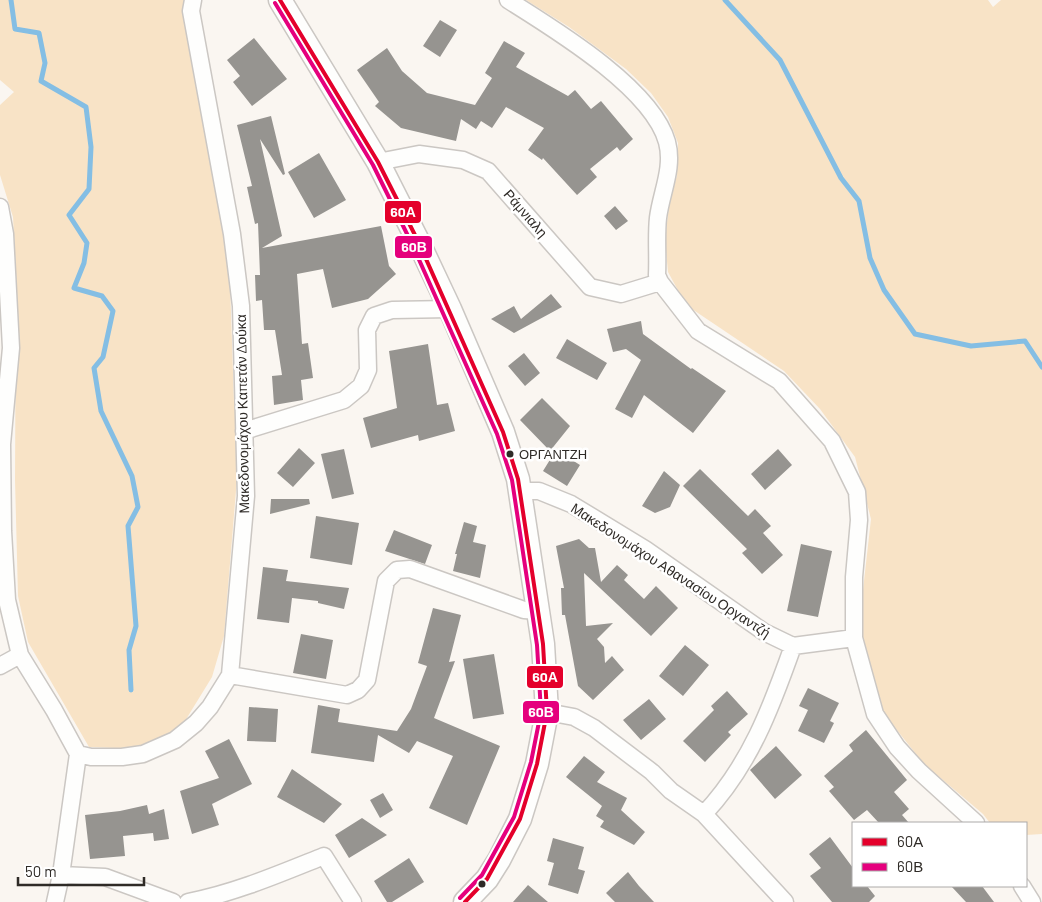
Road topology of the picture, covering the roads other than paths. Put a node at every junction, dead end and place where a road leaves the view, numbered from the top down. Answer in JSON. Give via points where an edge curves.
{"nodes":[{"id":1,"x":193,"y":0,"type":"edge"},
{"id":2,"x":280,"y":0,"type":"edge"},
{"id":3,"x":508,"y":0,"type":"edge"},
{"id":4,"x":378,"y":162,"type":"junction"},
{"id":5,"x":0,"y":208,"type":"edge"},
{"id":6,"x":3,"y":234,"type":"edge"},
{"id":7,"x":660,"y":282,"type":"junction"},
{"id":8,"x":450,"y":309,"type":"junction"},
{"id":9,"x":244,"y":430,"type":"junction"},
{"id":10,"x":1,"y":445,"type":"edge"},
{"id":11,"x":520,"y":490,"type":"junction"},
{"id":12,"x":538,"y":611,"type":"junction"},
{"id":13,"x":854,"y":638,"type":"junction"},
{"id":14,"x":793,"y":646,"type":"junction"},
{"id":15,"x":20,"y":655,"type":"junction"},
{"id":16,"x":0,"y":666,"type":"edge"},
{"id":17,"x":230,"y":675,"type":"junction"},
{"id":18,"x":546,"y":712,"type":"junction"},
{"id":19,"x":78,"y":754,"type":"junction"},
{"id":20,"x":704,"y":814,"type":"junction"},
{"id":21,"x":975,"y":822,"type":"edge"},
{"id":22,"x":61,"y":876,"type":"junction"},
{"id":23,"x":1023,"y":887,"type":"edge"},
{"id":24,"x":55,"y":902,"type":"edge"},
{"id":25,"x":173,"y":902,"type":"edge"},
{"id":26,"x":188,"y":902,"type":"edge"},
{"id":27,"x":353,"y":902,"type":"edge"},
{"id":28,"x":466,"y":902,"type":"edge"},
{"id":29,"x":785,"y":902,"type":"edge"},
{"id":30,"x":1032,"y":902,"type":"edge"}],
"edges":[{"from":1,"to":9,"type":"street","name":"Μακεδονομάχου Καπετάν Δούκα","via":[[191,11],[232,234],[241,306]]},
{"from":2,"to":4,"type":"street"},
{"from":3,"to":7,"type":"street","via":[[573,42],[622,81],[654,116],[667,143],[667,178],[658,216],[657,275]]},
{"from":4,"to":7,"type":"street","name":"Ράμνιαλη","via":[[419,154],[463,160],[488,171],[590,287],[621,294]]},
{"from":4,"to":8,"type":"street"},
{"from":5,"to":6,"type":"street"},
{"from":6,"to":10,"type":"street","via":[[11,348]]},
{"from":7,"to":13,"type":"street","via":[[698,331],[779,381],[832,441],[857,492],[859,520],[854,577]]},
{"from":8,"to":9,"type":"street","via":[[392,310],[374,316],[367,330],[368,370],[361,386],[344,400]]},
{"from":8,"to":11,"type":"street","via":[[503,432]]},
{"from":9,"to":17,"type":"street","name":"Μακεδονομάχου Καπετάν Δούκα","via":[[246,496]]},
{"from":10,"to":15,"type":"street","via":[[7,600]]},
{"from":11,"to":12,"type":"street"},
{"from":11,"to":14,"type":"street","name":"Μακεδονομάχου Αθανασίου Οργαντζή","via":[[540,491],[571,504],[645,549],[764,632]]},
{"from":12,"to":17,"type":"street","via":[[524,610],[410,569],[397,570],[386,581],[367,680],[358,690],[347,695]]},
{"from":12,"to":18,"type":"street","via":[[546,668]]},
{"from":13,"to":14,"type":"street"},
{"from":13,"to":21,"type":"street","via":[[875,714],[897,747],[919,771]]},
{"from":14,"to":20,"type":"street","via":[[765,723],[725,792]]},
{"from":15,"to":16,"type":"street"},
{"from":15,"to":19,"type":"street"},
{"from":17,"to":19,"type":"street","name":"Μακεδονομάχου Καπετάν Δούκα","via":[[196,724],[175,740],[143,754],[91,758]]},
{"from":18,"to":20,"type":"street","via":[[574,716],[589,724]]},
{"from":18,"to":28,"type":"street","via":[[537,764],[520,819],[499,860]]},
{"from":19,"to":22,"type":"street"},
{"from":20,"to":29,"type":"street"},
{"from":22,"to":24,"type":"street"},
{"from":22,"to":25,"type":"street","via":[[105,877]]},
{"from":23,"to":30,"type":"street"},
{"from":26,"to":27,"type":"street","via":[[264,880],[324,856]]}]}
